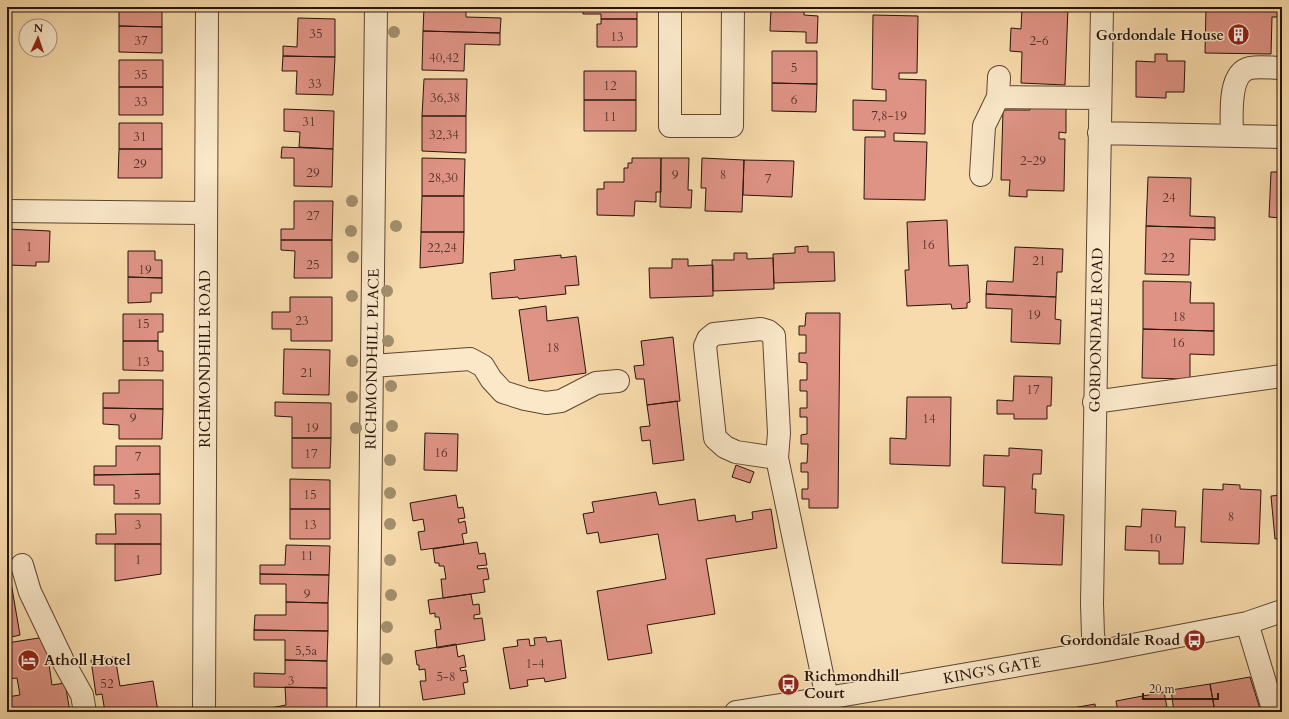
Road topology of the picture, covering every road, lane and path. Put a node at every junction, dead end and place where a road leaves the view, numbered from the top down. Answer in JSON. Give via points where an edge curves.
{"nodes":[{"id":1,"x":206,"y":7,"type":"edge"},
{"id":2,"x":376,"y":7,"type":"edge"},
{"id":3,"x":670,"y":7,"type":"edge"},
{"id":4,"x":733,"y":7,"type":"edge"},
{"id":5,"x":1102,"y":7,"type":"edge"},
{"id":6,"x":1282,"y":68,"type":"edge"},
{"id":7,"x":1100,"y":98,"type":"junction"},
{"id":8,"x":1100,"y":133,"type":"junction"},
{"id":9,"x":1232,"y":136,"type":"junction"},
{"id":10,"x":1282,"y":136,"type":"edge"},
{"id":11,"x":981,"y":175,"type":"dead end"},
{"id":12,"x":7,"y":211,"type":"edge"},
{"id":13,"x":205,"y":213,"type":"junction"},
{"id":14,"x":372,"y":366,"type":"junction"},
{"id":15,"x":1282,"y":376,"type":"edge"},
{"id":16,"x":618,"y":381,"type":"dead end"},
{"id":17,"x":1094,"y":402,"type":"junction"},
{"id":18,"x":777,"y":458,"type":"junction"},
{"id":19,"x":22,"y":565,"type":"dead end"},
{"id":20,"x":1282,"y":611,"type":"edge"},
{"id":21,"x":1247,"y":623,"type":"junction"},
{"id":22,"x":1096,"y":652,"type":"junction"},
{"id":23,"x":827,"y":698,"type":"junction"},
{"id":24,"x":85,"y":712,"type":"edge"},
{"id":25,"x":204,"y":712,"type":"edge"},
{"id":26,"x":368,"y":712,"type":"edge"},
{"id":27,"x":736,"y":712,"type":"edge"},
{"id":28,"x":1274,"y":712,"type":"edge"}],
"edges":[{"from":1,"to":13,"type":"street","name":"RICHMONDHILL ROAD"},
{"from":2,"to":14,"type":"street","name":"RICHMONDHILL PLACE"},
{"from":3,"to":4,"type":"street","via":[[670,126],[732,126]]},
{"from":5,"to":7,"type":"street","name":"GORDONDALE ROAD"},
{"from":6,"to":9,"type":"street","via":[[1249,68],[1238,76],[1233,90]]},
{"from":7,"to":8,"type":"street","name":"GORDONDALE ROAD"},
{"from":7,"to":11,"type":"street","via":[[998,87],[984,126]]},
{"from":8,"to":9,"type":"street"},
{"from":8,"to":17,"type":"street","name":"GORDONDALE ROAD"},
{"from":9,"to":10,"type":"street"},
{"from":12,"to":13,"type":"street"},
{"from":13,"to":25,"type":"street","name":"RICHMONDHILL ROAD"},
{"from":14,"to":16,"type":"street","via":[[470,359],[483,366],[504,392],[546,403],[561,401],[596,383]]},
{"from":14,"to":26,"type":"street","name":"RICHMONDHILL PLACE"},
{"from":15,"to":17,"type":"street"},
{"from":17,"to":22,"type":"street","name":"GORDONDALE ROAD","via":[[1092,604]]},
{"from":18,"to":18,"type":"street","via":[[779,433],[774,336],[761,329],[714,334],[705,346],[715,438],[736,452]]},
{"from":18,"to":23,"type":"street"},
{"from":19,"to":24,"type":"street","via":[[30,592],[82,695]]},
{"from":20,"to":21,"type":"street","name":"KING'S GATE"},
{"from":21,"to":22,"type":"street","name":"KING'S GATE"},
{"from":21,"to":28,"type":"street"},
{"from":22,"to":23,"type":"street","name":"KING'S GATE"},
{"from":23,"to":27,"type":"street","name":"KING'S GATE"}]}
